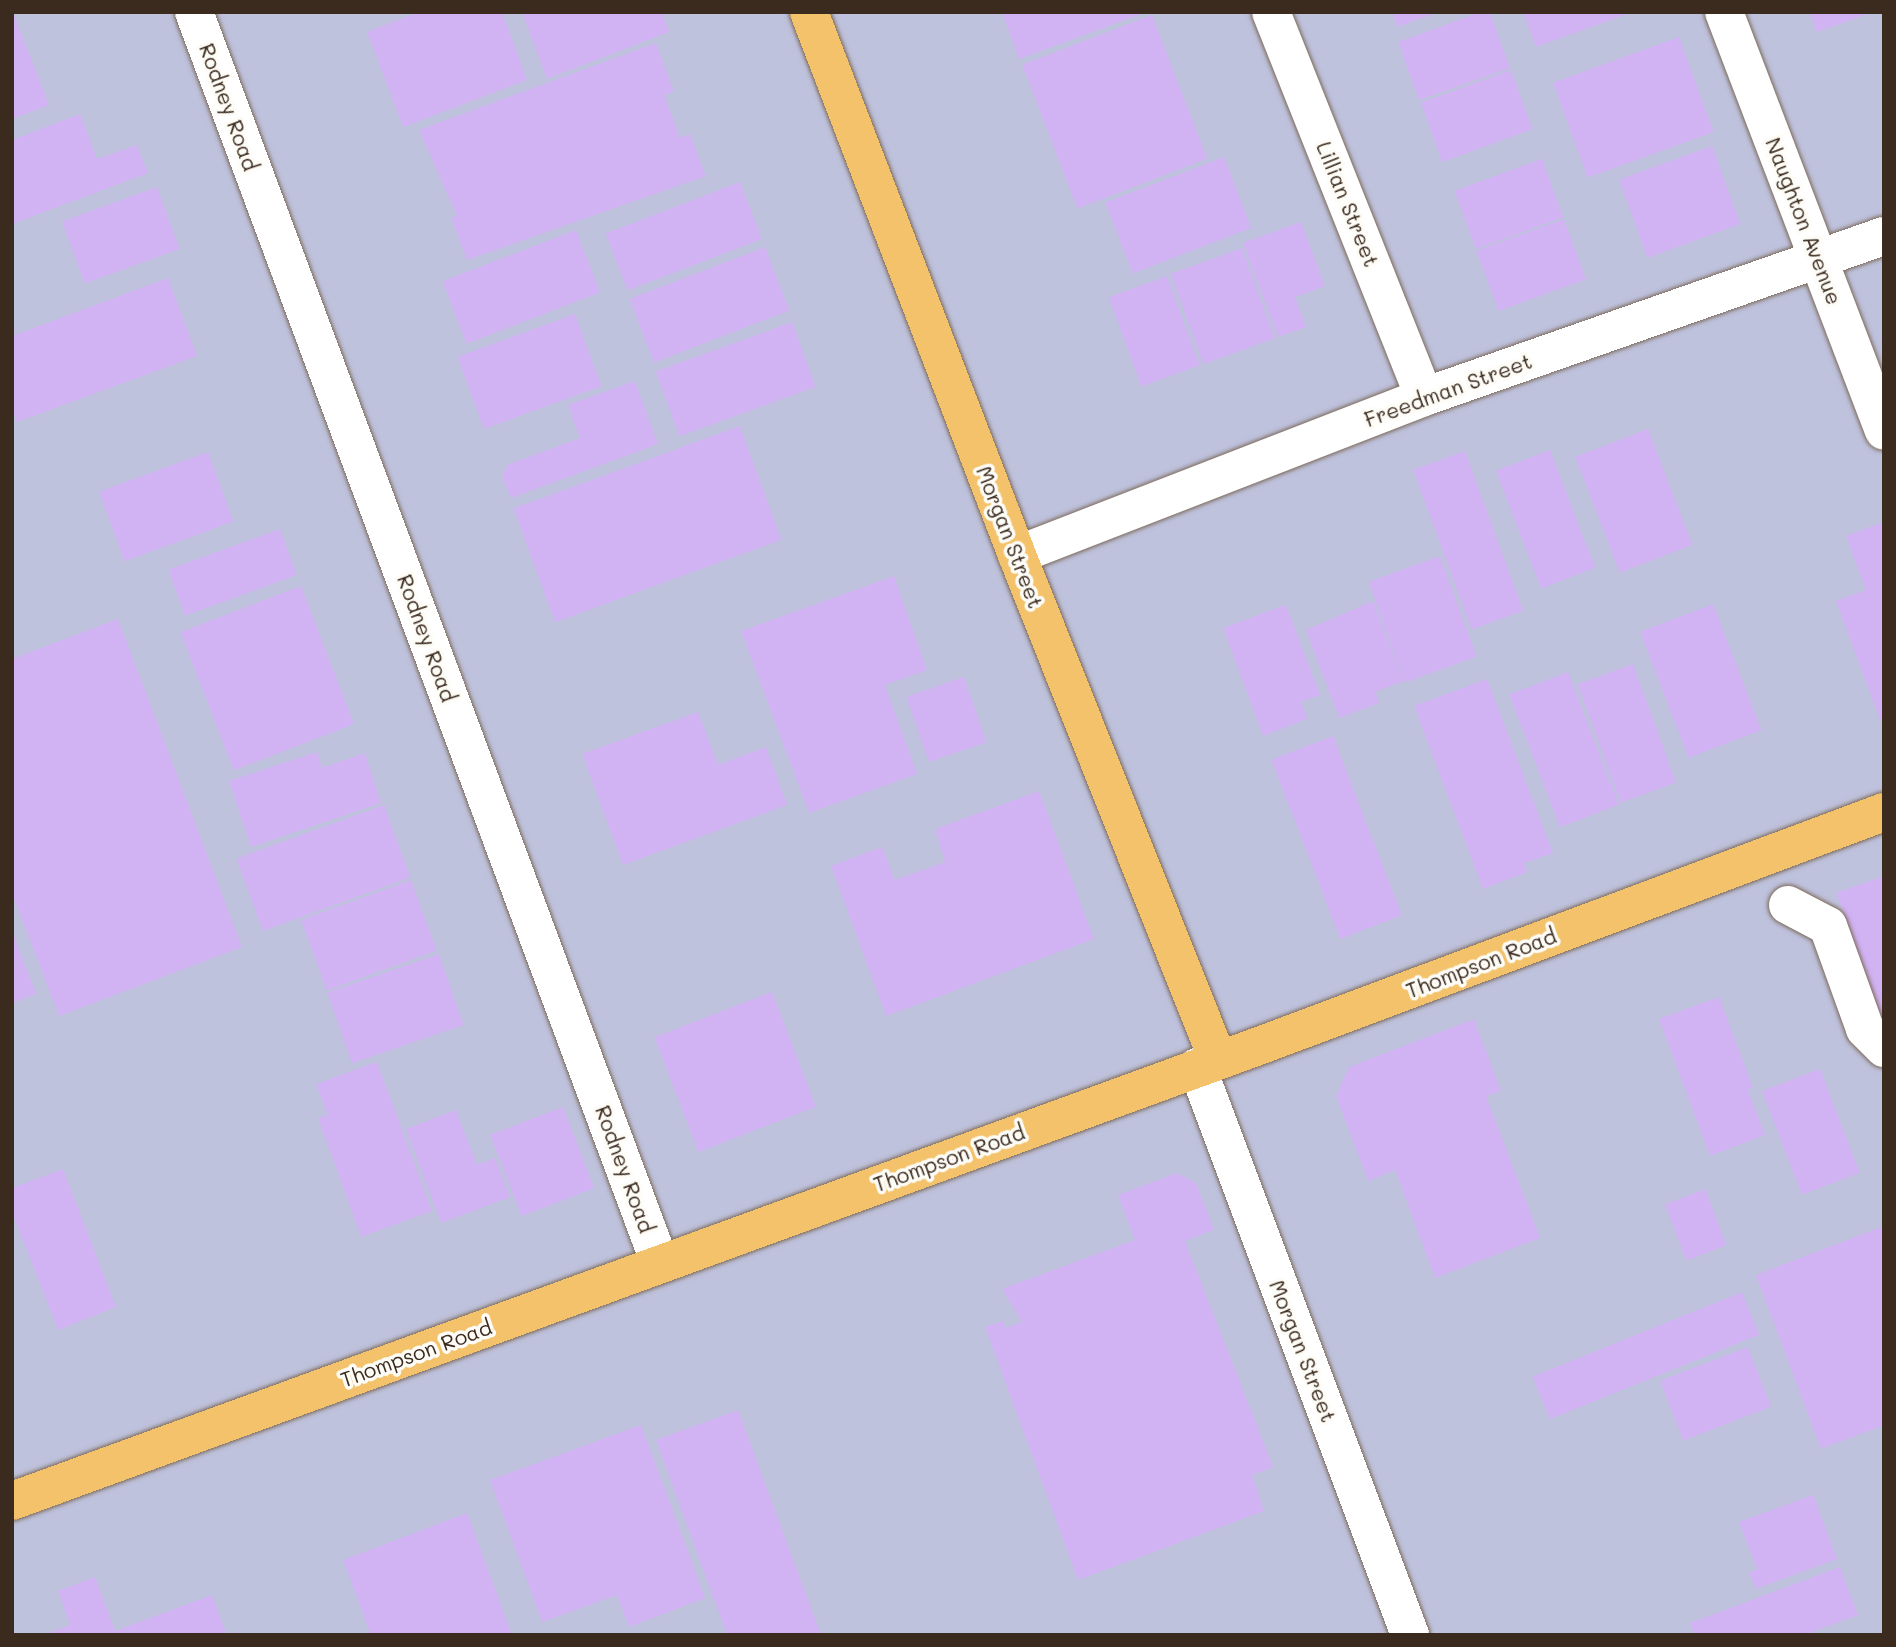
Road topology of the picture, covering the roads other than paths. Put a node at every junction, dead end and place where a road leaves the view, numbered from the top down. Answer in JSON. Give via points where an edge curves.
{"nodes":[{"id":1,"x":194,"y":12,"type":"edge"},
{"id":2,"x":809,"y":12,"type":"edge"},
{"id":3,"x":1271,"y":12,"type":"edge"},
{"id":4,"x":1724,"y":12,"type":"edge"},
{"id":5,"x":1884,"y":236,"type":"edge"},
{"id":6,"x":1818,"y":260,"type":"junction"},
{"id":7,"x":1424,"y":397,"type":"junction"},
{"id":8,"x":1884,"y":430,"type":"edge"},
{"id":9,"x":1017,"y":555,"type":"junction"},
{"id":10,"x":1884,"y":812,"type":"edge"},
{"id":11,"x":1788,"y":905,"type":"dead end"},
{"id":12,"x":1884,"y":1048,"type":"edge"},
{"id":13,"x":1208,"y":1064,"type":"junction"},
{"id":14,"x":660,"y":1264,"type":"junction"},
{"id":15,"x":12,"y":1501,"type":"edge"},
{"id":16,"x":1410,"y":1635,"type":"edge"}],
"edges":[{"from":1,"to":14,"type":"street","name":"Rodney Road"},
{"from":2,"to":9,"type":"main road","name":"Morgan Street"},
{"from":3,"to":7,"type":"street","name":"Lillian Street"},
{"from":4,"to":6,"type":"street","name":"Naughton Avenue"},
{"from":5,"to":6,"type":"street","name":"Freedman Street"},
{"from":6,"to":7,"type":"street","name":"Freedman Street"},
{"from":6,"to":8,"type":"street","name":"Naughton Avenue"},
{"from":7,"to":9,"type":"street","name":"Freedman Street"},
{"from":9,"to":13,"type":"main road","name":"Morgan Street"},
{"from":10,"to":13,"type":"main road","name":"Thompson Road"},
{"from":11,"to":12,"type":"street","via":[[1828,926],[1865,1029]]},
{"from":13,"to":14,"type":"main road","name":"Thompson Road"},
{"from":13,"to":16,"type":"street","name":"Morgan Street"},
{"from":14,"to":15,"type":"main road","name":"Thompson Road"}]}
